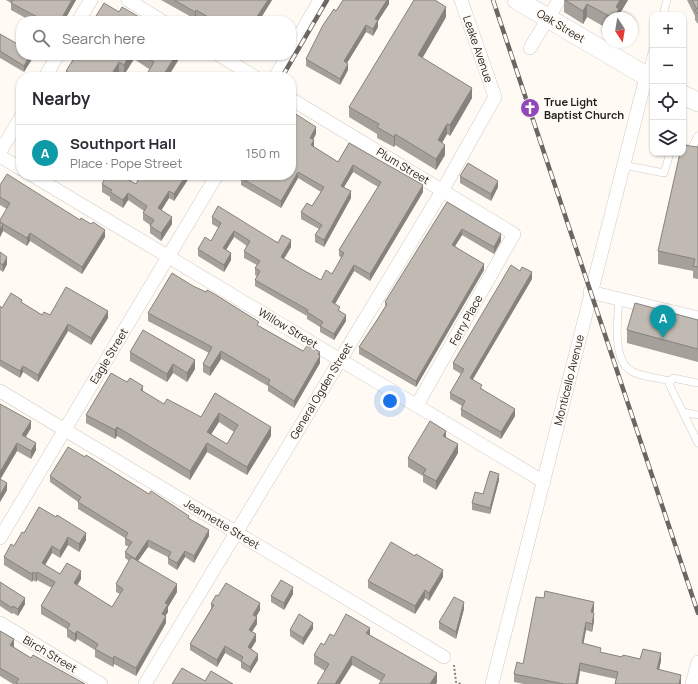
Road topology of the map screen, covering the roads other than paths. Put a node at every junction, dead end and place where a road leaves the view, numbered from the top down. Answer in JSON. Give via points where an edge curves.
{"nodes":[{"id":1,"x":91,"y":0,"type":"edge"},
{"id":2,"x":128,"y":0,"type":"edge"},
{"id":3,"x":320,"y":0,"type":"edge"},
{"id":4,"x":462,"y":0,"type":"edge"},
{"id":5,"x":517,"y":0,"type":"edge"},
{"id":6,"x":559,"y":0,"type":"edge"},
{"id":7,"x":668,"y":0,"type":"edge"},
{"id":8,"x":664,"y":12,"type":"edge"},
{"id":9,"x":81,"y":16,"type":"edge"},
{"id":10,"x":154,"y":16,"type":"edge"},
{"id":11,"x":548,"y":18,"type":"junction"},
{"id":12,"x":296,"y":41,"type":"edge"},
{"id":13,"x":530,"y":48,"type":"dead end"},
{"id":14,"x":55,"y":60,"type":"edge"},
{"id":15,"x":227,"y":60,"type":"edge"},
{"id":16,"x":285,"y":60,"type":"edge"},
{"id":17,"x":48,"y":72,"type":"edge"},
{"id":18,"x":247,"y":72,"type":"edge"},
{"id":19,"x":278,"y":72,"type":"edge"},
{"id":20,"x":649,"y":78,"type":"edge"},
{"id":21,"x":686,"y":96,"type":"edge"},
{"id":22,"x":496,"y":97,"type":"joint"},
{"id":23,"x":296,"y":102,"type":"edge"},
{"id":24,"x":698,"y":102,"type":"edge"},
{"id":25,"x":16,"y":125,"type":"edge"},
{"id":26,"x":698,"y":136,"type":"edge"},
{"id":27,"x":686,"y":148,"type":"edge"},
{"id":28,"x":0,"y":152,"type":"edge"},
{"id":29,"x":0,"y":156,"type":"edge"},
{"id":30,"x":669,"y":156,"type":"edge"},
{"id":31,"x":623,"y":165,"type":"junction"},
{"id":32,"x":16,"y":166,"type":"edge"},
{"id":33,"x":40,"y":180,"type":"edge"},
{"id":34,"x":214,"y":180,"type":"edge"},
{"id":35,"x":442,"y":191,"type":"junction"},
{"id":36,"x":514,"y":234,"type":"joint"},
{"id":37,"x":169,"y":256,"type":"junction"},
{"id":38,"x":590,"y":292,"type":"junction"},
{"id":39,"x":619,"y":299,"type":"junction"},
{"id":40,"x":698,"y":318,"type":"edge"},
{"id":41,"x":341,"y":360,"type":"junction"},
{"id":42,"x":670,"y":380,"type":"junction"},
{"id":43,"x":698,"y":383,"type":"edge"},
{"id":44,"x":0,"y":391,"type":"edge"},
{"id":45,"x":417,"y":405,"type":"junction"},
{"id":46,"x":683,"y":412,"type":"junction"},
{"id":47,"x":698,"y":415,"type":"edge"},
{"id":48,"x":65,"y":429,"type":"junction"},
{"id":49,"x":698,"y":443,"type":"edge"},
{"id":50,"x":544,"y":482,"type":"junction"},
{"id":51,"x":236,"y":533,"type":"junction"},
{"id":52,"x":0,"y":538,"type":"edge"},
{"id":53,"x":0,"y":623,"type":"edge"},
{"id":54,"x":444,"y":657,"type":"dead end"},
{"id":55,"x":698,"y":662,"type":"edge"},
{"id":56,"x":101,"y":684,"type":"edge"},
{"id":57,"x":145,"y":684,"type":"edge"},
{"id":58,"x":492,"y":684,"type":"edge"},
{"id":59,"x":692,"y":684,"type":"edge"}],
"edges":[{"from":1,"to":9,"type":"street"},
{"from":2,"to":10,"type":"street"},
{"from":3,"to":12,"type":"street"},
{"from":4,"to":22,"type":"street","name":"Leake Avenue"},
{"from":5,"to":11,"type":"main road","name":"Oak Street"},
{"from":6,"to":11,"type":"street"},
{"from":7,"to":8,"type":"lane"},
{"from":11,"to":13,"type":"street"},
{"from":11,"to":20,"type":"main road","name":"Oak Street"},
{"from":14,"to":17,"type":"street"},
{"from":15,"to":18,"type":"street"},
{"from":16,"to":19,"type":"street"},
{"from":20,"to":31,"type":"street","name":"Monticello Avenue"},
{"from":21,"to":24,"type":"main road"},
{"from":22,"to":35,"type":"street","name":"General Ogden Street"},
{"from":23,"to":35,"type":"street","name":"Plum Street"},
{"from":25,"to":28,"type":"street"},
{"from":26,"to":27,"type":"lane","via":[[691,149]]},
{"from":29,"to":32,"type":"street"},
{"from":30,"to":31,"type":"lane","via":[[664,174]]},
{"from":31,"to":38,"type":"street","name":"Monticello Avenue"},
{"from":33,"to":37,"type":"street","name":"Willow Street"},
{"from":34,"to":37,"type":"street","name":"Eagle Street"},
{"from":35,"to":36,"type":"street","name":"Plum Street"},
{"from":35,"to":41,"type":"street","name":"General Ogden Street"},
{"from":36,"to":45,"type":"street","name":"Ferry Place"},
{"from":37,"to":41,"type":"street","name":"Willow Street"},
{"from":37,"to":48,"type":"street","name":"Eagle Street"},
{"from":38,"to":39,"type":"street"},
{"from":38,"to":50,"type":"street","name":"Monticello Avenue"},
{"from":39,"to":40,"type":"street"},
{"from":39,"to":42,"type":"lane","via":[[616,340],[624,363],[632,372]]},
{"from":41,"to":45,"type":"street","name":"Willow Street"},
{"from":41,"to":51,"type":"street","name":"General Ogden Street"},
{"from":42,"to":43,"type":"lane","via":[[673,378]]},
{"from":42,"to":46,"type":"lane","via":[[669,384]]},
{"from":44,"to":48,"type":"street","name":"Jeannette Street"},
{"from":45,"to":50,"type":"street","name":"Willow Street"},
{"from":46,"to":47,"type":"lane"},
{"from":46,"to":49,"type":"lane"},
{"from":48,"to":51,"type":"street","name":"Jeannette Street"},
{"from":48,"to":52,"type":"street","name":"Eagle Street"},
{"from":50,"to":58,"type":"street","name":"Monticello Avenue"},
{"from":51,"to":54,"type":"street","name":"Jeannette Street"},
{"from":51,"to":57,"type":"street","name":"General Ogden Street"},
{"from":53,"to":56,"type":"street","name":"Birch Street"},
{"from":55,"to":59,"type":"street"}]}
